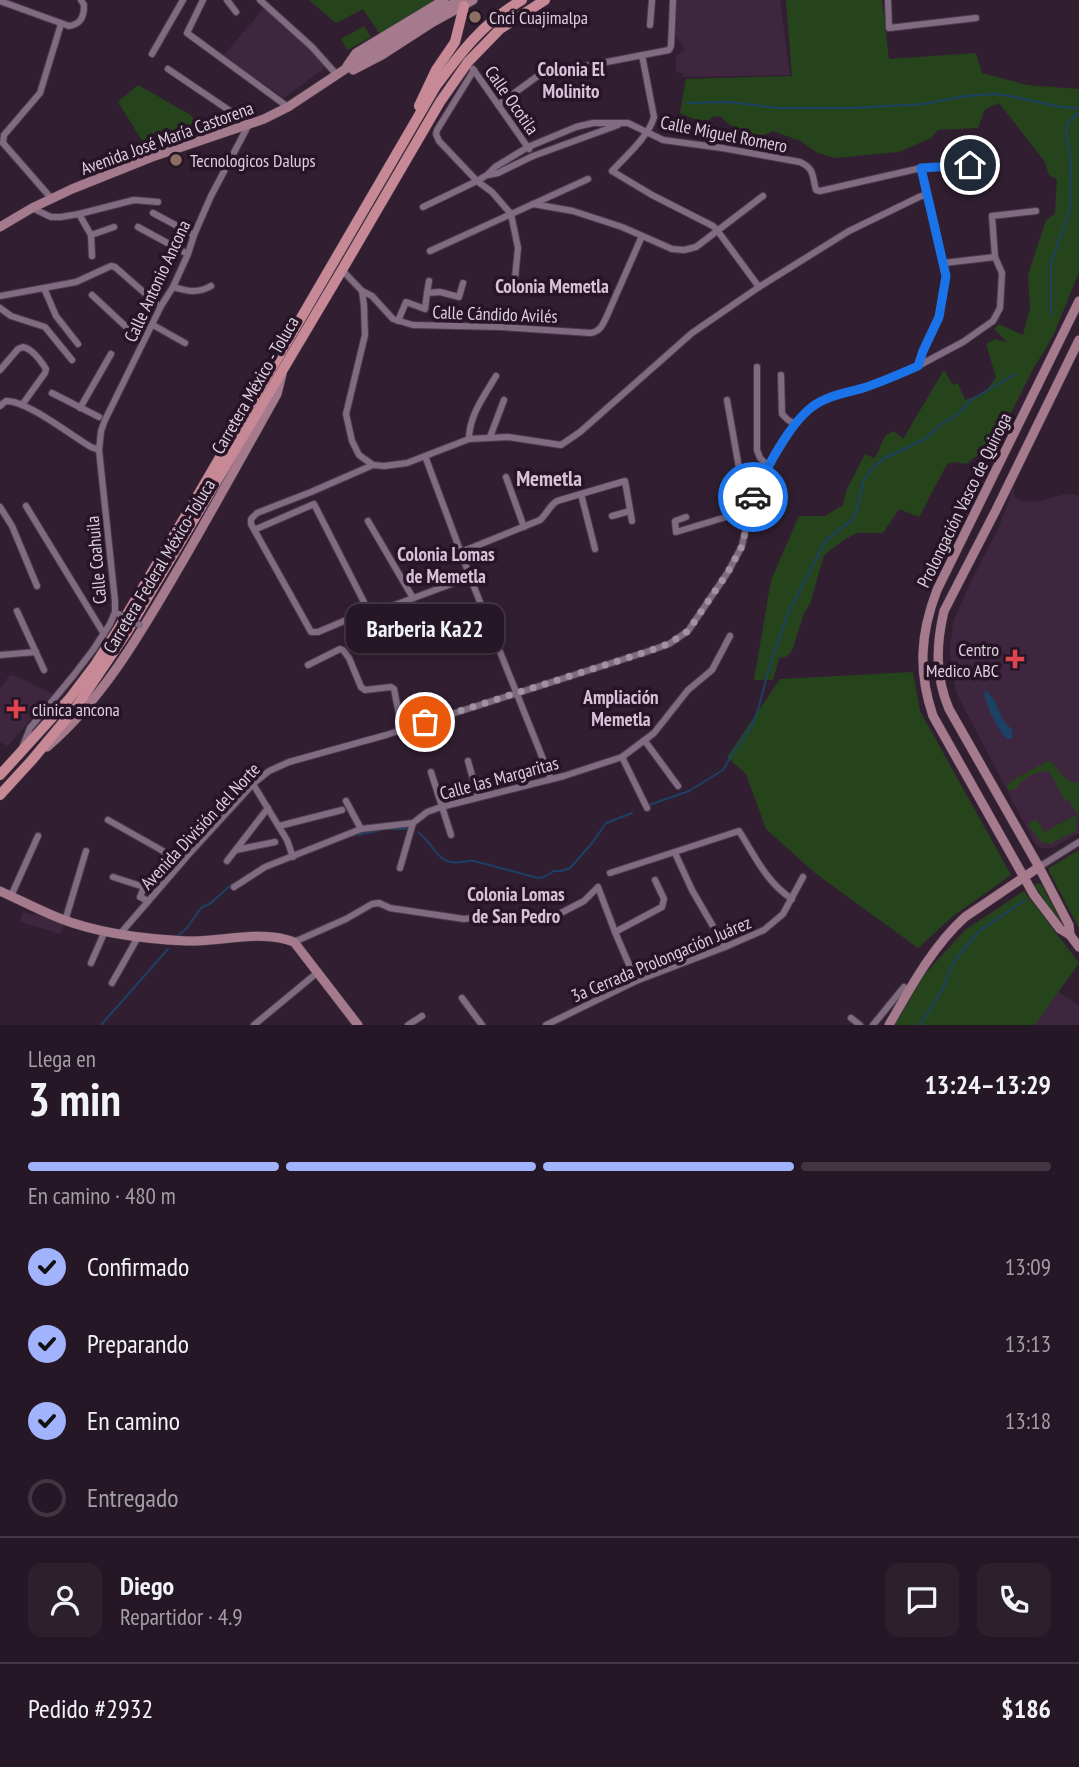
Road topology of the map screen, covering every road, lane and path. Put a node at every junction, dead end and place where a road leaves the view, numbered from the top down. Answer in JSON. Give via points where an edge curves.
{"nodes":[{"id":1,"x":80,"y":0,"type":"edge"},
{"id":2,"x":183,"y":0,"type":"edge"},
{"id":3,"x":202,"y":0,"type":"edge"},
{"id":4,"x":227,"y":0,"type":"edge"},
{"id":5,"x":260,"y":0,"type":"edge"},
{"id":6,"x":444,"y":0,"type":"edge"},
{"id":7,"x":522,"y":0,"type":"edge"},
{"id":8,"x":545,"y":0,"type":"edge"},
{"id":9,"x":652,"y":0,"type":"edge"},
{"id":10,"x":673,"y":0,"type":"edge"},
{"id":11,"x":888,"y":0,"type":"edge"},
{"id":12,"x":0,"y":1,"type":"edge"},
{"id":13,"x":465,"y":2,"type":"edge"},
{"id":14,"x":236,"y":12,"type":"dead end"},
{"id":15,"x":976,"y":18,"type":"dead end"},
{"id":16,"x":61,"y":24,"type":"junction"},
{"id":17,"x":650,"y":25,"type":"dead end"},
{"id":18,"x":152,"y":54,"type":"dead end"},
{"id":19,"x":642,"y":55,"type":"junction"},
{"id":20,"x":471,"y":66,"type":"junction"},
{"id":21,"x":168,"y":69,"type":"dead end"},
{"id":22,"x":339,"y":74,"type":"junction"},
{"id":23,"x":498,"y":105,"type":"junction"},
{"id":24,"x":288,"y":107,"type":"junction"},
{"id":25,"x":623,"y":123,"type":"junction"},
{"id":26,"x":248,"y":126,"type":"junction"},
{"id":27,"x":647,"y":132,"type":"junction"},
{"id":28,"x":404,"y":141,"type":"junction"},
{"id":29,"x":528,"y":147,"type":"junction"},
{"id":30,"x":533,"y":156,"type":"junction"},
{"id":31,"x":970,"y":165,"type":"dead end"},
{"id":32,"x":921,"y":168,"type":"junction"},
{"id":33,"x":487,"y":175,"type":"junction"},
{"id":34,"x":588,"y":179,"type":"dead end"},
{"id":35,"x":477,"y":181,"type":"junction"},
{"id":36,"x":927,"y":194,"type":"junction"},
{"id":37,"x":763,"y":196,"type":"dead end"},
{"id":38,"x":51,"y":198,"type":"junction"},
{"id":39,"x":158,"y":202,"type":"dead end"},
{"id":40,"x":533,"y":204,"type":"junction"},
{"id":41,"x":423,"y":207,"type":"dead end"},
{"id":42,"x":32,"y":208,"type":"junction"},
{"id":43,"x":1036,"y":211,"type":"dead end"},
{"id":44,"x":153,"y":213,"type":"dead end"},
{"id":45,"x":79,"y":214,"type":"junction"},
{"id":46,"x":511,"y":214,"type":"junction"},
{"id":47,"x":0,"y":227,"type":"edge"},
{"id":48,"x":114,"y":227,"type":"dead end"},
{"id":49,"x":138,"y":227,"type":"dead end"},
{"id":50,"x":717,"y":230,"type":"junction"},
{"id":51,"x":91,"y":235,"type":"junction"},
{"id":52,"x":194,"y":235,"type":"junction"},
{"id":53,"x":642,"y":236,"type":"junction"},
{"id":54,"x":430,"y":251,"type":"dead end"},
{"id":55,"x":184,"y":252,"type":"dead end"},
{"id":56,"x":92,"y":256,"type":"dead end"},
{"id":57,"x":995,"y":257,"type":"junction"},
{"id":58,"x":944,"y":263,"type":"junction"},
{"id":59,"x":342,"y":270,"type":"junction"},
{"id":60,"x":429,"y":281,"type":"dead end"},
{"id":61,"x":463,"y":283,"type":"dead end"},
{"id":62,"x":211,"y":286,"type":"dead end"},
{"id":63,"x":173,"y":287,"type":"junction"},
{"id":64,"x":759,"y":287,"type":"junction"},
{"id":65,"x":44,"y":288,"type":"junction"},
{"id":66,"x":513,"y":288,"type":"dead end"},
{"id":67,"x":362,"y":291,"type":"junction"},
{"id":68,"x":427,"y":293,"type":"junction"},
{"id":69,"x":92,"y":295,"type":"dead end"},
{"id":70,"x":0,"y":296,"type":"edge"},
{"id":71,"x":1079,"y":301,"type":"edge"},
{"id":72,"x":156,"y":303,"type":"dead end"},
{"id":73,"x":0,"y":308,"type":"edge"},
{"id":74,"x":597,"y":315,"type":"dead end"},
{"id":75,"x":606,"y":318,"type":"junction"},
{"id":76,"x":398,"y":321,"type":"junction"},
{"id":77,"x":153,"y":325,"type":"junction"},
{"id":78,"x":137,"y":337,"type":"dead end"},
{"id":79,"x":1079,"y":340,"type":"edge"},
{"id":80,"x":185,"y":343,"type":"dead end"},
{"id":81,"x":78,"y":344,"type":"dead end"},
{"id":82,"x":111,"y":354,"type":"dead end"},
{"id":83,"x":1050,"y":359,"type":"junction"},
{"id":84,"x":72,"y":360,"type":"dead end"},
{"id":85,"x":918,"y":366,"type":"junction"},
{"id":86,"x":757,"y":367,"type":"dead end"},
{"id":87,"x":1066,"y":367,"type":"junction"},
{"id":88,"x":283,"y":369,"type":"junction"},
{"id":89,"x":0,"y":370,"type":"edge"},
{"id":90,"x":781,"y":375,"type":"dead end"},
{"id":91,"x":496,"y":376,"type":"dead end"},
{"id":92,"x":52,"y":393,"type":"dead end"},
{"id":93,"x":504,"y":400,"type":"dead end"},
{"id":94,"x":727,"y":400,"type":"dead end"},
{"id":95,"x":22,"y":405,"type":"junction"},
{"id":96,"x":0,"y":406,"type":"edge"},
{"id":97,"x":80,"y":408,"type":"junction"},
{"id":98,"x":99,"y":417,"type":"dead end"},
{"id":99,"x":795,"y":424,"type":"junction"},
{"id":100,"x":491,"y":437,"type":"junction"},
{"id":101,"x":468,"y":439,"type":"junction"},
{"id":102,"x":99,"y":450,"type":"junction"},
{"id":103,"x":425,"y":456,"type":"junction"},
{"id":104,"x":373,"y":465,"type":"junction"},
{"id":105,"x":768,"y":466,"type":"junction"},
{"id":106,"x":506,"y":477,"type":"dead end"},
{"id":107,"x":581,"y":494,"type":"junction"},
{"id":108,"x":26,"y":506,"type":"dead end"},
{"id":109,"x":0,"y":507,"type":"edge"},
{"id":110,"x":630,"y":511,"type":"junction"},
{"id":111,"x":750,"y":511,"type":"junction"},
{"id":112,"x":742,"y":513,"type":"junction"},
{"id":113,"x":612,"y":516,"type":"dead end"},
{"id":114,"x":686,"y":517,"type":"dead end"},
{"id":115,"x":368,"y":521,"type":"dead end"},
{"id":116,"x":632,"y":521,"type":"dead end"},
{"id":117,"x":524,"y":527,"type":"junction"},
{"id":118,"x":254,"y":530,"type":"junction"},
{"id":119,"x":595,"y":549,"type":"dead end"},
{"id":120,"x":461,"y":552,"type":"junction"},
{"id":121,"x":470,"y":577,"type":"junction"},
{"id":122,"x":37,"y":586,"type":"dead end"},
{"id":123,"x":413,"y":598,"type":"junction"},
{"id":124,"x":384,"y":609,"type":"dead end"},
{"id":125,"x":17,"y":611,"type":"dead end"},
{"id":126,"x":117,"y":613,"type":"junction"},
{"id":127,"x":142,"y":626,"type":"junction"},
{"id":128,"x":104,"y":634,"type":"junction"},
{"id":129,"x":730,"y":636,"type":"dead end"},
{"id":130,"x":36,"y":652,"type":"junction"},
{"id":131,"x":0,"y":655,"type":"edge"},
{"id":132,"x":308,"y":665,"type":"dead end"},
{"id":133,"x":44,"y":670,"type":"dead end"},
{"id":134,"x":516,"y":692,"type":"junction"},
{"id":135,"x":402,"y":730,"type":"junction"},
{"id":136,"x":645,"y":741,"type":"junction"},
{"id":137,"x":20,"y":752,"type":"junction"},
{"id":138,"x":622,"y":757,"type":"junction"},
{"id":139,"x":33,"y":760,"type":"junction"},
{"id":140,"x":468,"y":761,"type":"dead end"},
{"id":141,"x":430,"y":772,"type":"dead end"},
{"id":142,"x":0,"y":775,"type":"edge"},
{"id":143,"x":551,"y":779,"type":"junction"},
{"id":144,"x":253,"y":784,"type":"junction"},
{"id":145,"x":678,"y":786,"type":"dead end"},
{"id":146,"x":0,"y":795,"type":"edge"},
{"id":147,"x":478,"y":797,"type":"junction"},
{"id":148,"x":346,"y":801,"type":"dead end"},
{"id":149,"x":441,"y":807,"type":"junction"},
{"id":150,"x":268,"y":808,"type":"junction"},
{"id":151,"x":647,"y":808,"type":"dead end"},
{"id":152,"x":342,"y":810,"type":"dead end"},
{"id":153,"x":108,"y":820,"type":"dead end"},
{"id":154,"x":413,"y":824,"type":"junction"},
{"id":155,"x":279,"y":826,"type":"junction"},
{"id":156,"x":361,"y":830,"type":"junction"},
{"id":157,"x":451,"y":835,"type":"dead end"},
{"id":158,"x":38,"y":836,"type":"dead end"},
{"id":159,"x":275,"y":842,"type":"dead end"},
{"id":160,"x":1079,"y":842,"type":"edge"},
{"id":161,"x":236,"y":850,"type":"junction"},
{"id":162,"x":86,"y":851,"type":"dead end"},
{"id":163,"x":675,"y":853,"type":"junction"},
{"id":164,"x":293,"y":857,"type":"junction"},
{"id":165,"x":227,"y":861,"type":"dead end"},
{"id":166,"x":180,"y":864,"type":"junction"},
{"id":167,"x":1039,"y":867,"type":"junction"},
{"id":168,"x":400,"y":868,"type":"dead end"},
{"id":169,"x":610,"y":873,"type":"dead end"},
{"id":170,"x":113,"y":877,"type":"dead end"},
{"id":171,"x":803,"y":877,"type":"dead end"},
{"id":172,"x":1023,"y":877,"type":"junction"},
{"id":173,"x":655,"y":880,"type":"dead end"},
{"id":174,"x":234,"y":887,"type":"dead end"},
{"id":175,"x":0,"y":891,"type":"edge"},
{"id":176,"x":11,"y":896,"type":"junction"},
{"id":177,"x":792,"y":899,"type":"junction"},
{"id":178,"x":148,"y":901,"type":"junction"},
{"id":179,"x":66,"y":918,"type":"junction"},
{"id":180,"x":105,"y":931,"type":"junction"},
{"id":181,"x":615,"y":932,"type":"junction"},
{"id":182,"x":120,"y":934,"type":"junction"},
{"id":183,"x":1070,"y":936,"type":"junction"},
{"id":184,"x":138,"y":937,"type":"junction"},
{"id":185,"x":294,"y":942,"type":"junction"},
{"id":186,"x":725,"y":947,"type":"junction"},
{"id":187,"x":1079,"y":947,"type":"edge"},
{"id":188,"x":91,"y":963,"type":"dead end"},
{"id":189,"x":318,"y":972,"type":"junction"},
{"id":190,"x":636,"y":981,"type":"junction"},
{"id":191,"x":113,"y":983,"type":"dead end"},
{"id":192,"x":904,"y":987,"type":"dead end"},
{"id":193,"x":462,"y":998,"type":"dead end"},
{"id":194,"x":422,"y":1016,"type":"dead end"},
{"id":195,"x":851,"y":1018,"type":"dead end"},
{"id":196,"x":254,"y":1025,"type":"edge"},
{"id":197,"x":358,"y":1025,"type":"edge"},
{"id":198,"x":408,"y":1025,"type":"edge"},
{"id":199,"x":481,"y":1025,"type":"edge"},
{"id":200,"x":546,"y":1025,"type":"edge"},
{"id":201,"x":860,"y":1025,"type":"edge"},
{"id":202,"x":873,"y":1025,"type":"edge"},
{"id":203,"x":889,"y":1025,"type":"edge"}],
"edges":[{"from":1,"to":16,"type":"street","via":[[82,20],[77,25]]},
{"from":2,"to":18,"type":"street"},
{"from":3,"to":24,"type":"street","via":[[187,33]]},
{"from":4,"to":14,"type":"street"},
{"from":5,"to":22,"type":"street"},
{"from":6,"to":22,"type":"street","name":"Avenida José María Castorena","via":[[356,53]]},
{"from":7,"to":28,"type":"main road","name":"Carretera México - Toluca","via":[[494,18],[461,52]]},
{"from":8,"to":20,"type":"main road","name":"Carretera México - Toluca","via":[[499,29]]},
{"from":9,"to":17,"type":"street"},
{"from":10,"to":19,"type":"street","via":[[669,50]]},
{"from":11,"to":15,"type":"street","via":[[889,28]]},
{"from":12,"to":16,"type":"street"},
{"from":13,"to":22,"type":"street","name":"Avenida José María Castorena"},
{"from":13,"to":22,"type":"street","name":"Avenida José María Castorena","via":[[373,60]]},
{"from":13,"to":28,"type":"main road","via":[[455,42],[436,70]]},
{"from":16,"to":38,"type":"street","via":[[40,93],[3,139]]},
{"from":19,"to":23,"type":"street","via":[[540,75]]},
{"from":19,"to":27,"type":"street","via":[[654,117]]},
{"from":20,"to":23,"type":"street","name":"Calle Ocotila"},
{"from":20,"to":35,"type":"street","via":[[436,134]]},
{"from":20,"to":59,"type":"main road","name":"Carretera México - Toluca","via":[[440,102]]},
{"from":21,"to":26,"type":"street"},
{"from":22,"to":24,"type":"street","name":"Avenida José María Castorena"},
{"from":23,"to":29,"type":"street","name":"Calle Ocotila"},
{"from":24,"to":26,"type":"street","name":"Avenida José María Castorena"},
{"from":25,"to":27,"type":"street","name":"Calle Miguel Romero"},
{"from":25,"to":29,"type":"street","via":[[576,127]]},
{"from":25,"to":30,"type":"street"},
{"from":26,"to":38,"type":"street","name":"Avenida José María Castorena","via":[[152,157]]},
{"from":26,"to":52,"type":"street","name":"Calle Antonio Ancona"},
{"from":27,"to":32,"type":"street","name":"Calle Miguel Romero","via":[[663,141],[800,162],[808,166],[820,191]]},
{"from":27,"to":50,"type":"street","via":[[612,171]]},
{"from":28,"to":137,"type":"main road","name":"Carretera México - Toluca","via":[[117,631],[70,698]]},
{"from":29,"to":30,"type":"street","name":"Calle Ocotila"},
{"from":29,"to":33,"type":"street"},
{"from":30,"to":33,"type":"street"},
{"from":31,"to":32,"type":"street"},
{"from":32,"to":36,"type":"street"},
{"from":33,"to":35,"type":"street"},
{"from":34,"to":40,"type":"street"},
{"from":35,"to":41,"type":"street"},
{"from":35,"to":46,"type":"street"},
{"from":36,"to":58,"type":"street"},
{"from":36,"to":64,"type":"street","via":[[849,231]]},
{"from":37,"to":50,"type":"street"},
{"from":38,"to":42,"type":"street","name":"Avenida José María Castorena"},
{"from":39,"to":45,"type":"street","via":[[134,200]]},
{"from":40,"to":46,"type":"street"},
{"from":40,"to":53,"type":"street","via":[[573,211]]},
{"from":42,"to":45,"type":"street","via":[[51,216]]},
{"from":42,"to":47,"type":"street","name":"Avenida José María Castorena"},
{"from":43,"to":57,"type":"street","name":"Avenida División del Norte","via":[[992,216]]},
{"from":44,"to":52,"type":"street"},
{"from":45,"to":51,"type":"street"},
{"from":46,"to":54,"type":"street"},
{"from":46,"to":66,"type":"street","via":[[518,248]]},
{"from":48,"to":51,"type":"street"},
{"from":49,"to":55,"type":"street"},
{"from":50,"to":53,"type":"street","via":[[696,247],[684,250]]},
{"from":50,"to":64,"type":"street"},
{"from":51,"to":56,"type":"street"},
{"from":52,"to":63,"type":"street","name":"Calle Antonio Ancona"},
{"from":53,"to":75,"type":"street"},
{"from":57,"to":58,"type":"street"},
{"from":57,"to":85,"type":"street","name":"Avenida División del Norte","via":[[1002,289],[993,321]]},
{"from":58,"to":85,"type":"street","via":[[939,317]]},
{"from":59,"to":67,"type":"street"},
{"from":59,"to":88,"type":"main road","name":"Carretera México - Toluca"},
{"from":60,"to":68,"type":"street"},
{"from":61,"to":68,"type":"street","name":"Calle Cándido Avilés","via":[[459,297]]},
{"from":62,"to":63,"type":"street","via":[[196,292]]},
{"from":63,"to":77,"type":"street","name":"Calle Antonio Ancona"},
{"from":64,"to":100,"type":"street","via":[[692,333],[561,445]]},
{"from":65,"to":70,"type":"street"},
{"from":65,"to":72,"type":"street","via":[[76,282],[111,266]]},
{"from":65,"to":81,"type":"street","via":[[52,308]]},
{"from":67,"to":76,"type":"street"},
{"from":67,"to":104,"type":"street","via":[[365,335],[346,414],[359,455]]},
{"from":68,"to":76,"type":"street","name":"Calle Cándido Avilés","via":[[425,309],[406,302]]},
{"from":69,"to":78,"type":"street"},
{"from":71,"to":83,"type":"street","name":"Prolongación Vasco de Quiroga"},
{"from":73,"to":84,"type":"street","via":[[45,327]]},
{"from":74,"to":75,"type":"street"},
{"from":75,"to":76,"type":"street","name":"Calle Cándido Avilés","via":[[601,328],[591,332]]},
{"from":77,"to":80,"type":"street"},
{"from":77,"to":102,"type":"street","name":"Calle Antonio Ancona","via":[[105,420]]},
{"from":79,"to":87,"type":"street","name":"Prolongación Vasco de Quiroga"},
{"from":82,"to":97,"type":"street"},
{"from":83,"to":87,"type":"street"},
{"from":83,"to":172,"type":"street","name":"Prolongación Vasco de Quiroga","via":[[937,590],[923,649],[923,674],[933,716]]},
{"from":85,"to":99,"type":"street","name":"Avenida División del Norte","via":[[831,397],[812,406]]},
{"from":86,"to":105,"type":"street","via":[[757,450]]},
{"from":87,"to":167,"type":"street","name":"Prolongación Vasco de Quiroga","via":[[944,611],[937,649],[942,692],[949,709]]},
{"from":88,"to":127,"type":"street","name":"Carretera Federal México-Toluca","via":[[277,394]]},
{"from":88,"to":139,"type":"main road","name":"Carretera México - Toluca","via":[[113,654]]},
{"from":89,"to":95,"type":"street","via":[[23,347],[43,364],[45,373]]},
{"from":90,"to":99,"type":"street","via":[[782,414]]},
{"from":91,"to":101,"type":"street","via":[[478,406]]},
{"from":92,"to":97,"type":"street"},
{"from":93,"to":100,"type":"street"},
{"from":94,"to":112,"type":"street"},
{"from":95,"to":96,"type":"street","via":[[10,400]]},
{"from":95,"to":102,"type":"street"},
{"from":97,"to":98,"type":"street"},
{"from":99,"to":105,"type":"street","name":"Avenida División del Norte"},
{"from":100,"to":101,"type":"street"},
{"from":101,"to":103,"type":"street"},
{"from":102,"to":126,"type":"street","name":"Calle Coahuila"},
{"from":103,"to":104,"type":"street","via":[[393,466]]},
{"from":103,"to":120,"type":"street"},
{"from":104,"to":118,"type":"street","via":[[257,513],[251,519]]},
{"from":105,"to":111,"type":"street","name":"Avenida División del Norte"},
{"from":106,"to":117,"type":"street"},
{"from":107,"to":110,"type":"street","via":[[625,481]]},
{"from":107,"to":117,"type":"street","via":[[551,504],[540,520]]},
{"from":107,"to":119,"type":"street"},
{"from":108,"to":128,"type":"street"},
{"from":109,"to":122,"type":"street"},
{"from":110,"to":113,"type":"street"},
{"from":110,"to":116,"type":"street"},
{"from":111,"to":112,"type":"street"},
{"from":111,"to":134,"type":"street","name":"Avenida División del Norte","via":[[742,546],[688,631],[668,644]]},
{"from":112,"to":114,"type":"street","via":[[676,532],[675,521]]},
{"from":115,"to":123,"type":"street"},
{"from":117,"to":120,"type":"street"},
{"from":118,"to":118,"type":"street","via":[[314,504],[366,610],[311,632]]},
{"from":120,"to":121,"type":"street"},
{"from":121,"to":123,"type":"street"},
{"from":121,"to":134,"type":"street"},
{"from":123,"to":124,"type":"street"},
{"from":125,"to":130,"type":"street"},
{"from":126,"to":127,"type":"street","bridge":true},
{"from":126,"to":128,"type":"street","name":"Calle Coahuila"},
{"from":127,"to":139,"type":"street","name":"Carretera Federal México-Toluca","via":[[85,708]]},
{"from":128,"to":137,"type":"street","name":"Calle Coahuila","via":[[30,728]]},
{"from":129,"to":136,"type":"street","name":"Calle las Margaritas","via":[[712,670],[688,690]]},
{"from":130,"to":131,"type":"street"},
{"from":130,"to":133,"type":"street"},
{"from":132,"to":135,"type":"street","via":[[344,650],[361,687],[394,689]]},
{"from":134,"to":135,"type":"street","name":"Avenida División del Norte"},
{"from":134,"to":143,"type":"street"},
{"from":135,"to":144,"type":"street","name":"Avenida División del Norte","via":[[289,762]]},
{"from":136,"to":138,"type":"street","name":"Calle las Margaritas"},
{"from":136,"to":145,"type":"street"},
{"from":137,"to":142,"type":"main road","name":"Carretera México - Toluca"},
{"from":138,"to":143,"type":"street","name":"Calle las Margaritas"},
{"from":138,"to":151,"type":"street"},
{"from":139,"to":146,"type":"main road","name":"Carretera México - Toluca"},
{"from":140,"to":147,"type":"street"},
{"from":141,"to":149,"type":"street"},
{"from":143,"to":147,"type":"street","name":"Calle las Margaritas"},
{"from":144,"to":150,"type":"street"},
{"from":144,"to":166,"type":"street","name":"Avenida División del Norte"},
{"from":147,"to":149,"type":"street","name":"Calle las Margaritas"},
{"from":148,"to":156,"type":"street"},
{"from":149,"to":154,"type":"street","name":"Calle las Margaritas"},
{"from":149,"to":157,"type":"street"},
{"from":150,"to":155,"type":"street"},
{"from":150,"to":161,"type":"street"},
{"from":152,"to":155,"type":"street"},
{"from":153,"to":166,"type":"street"},
{"from":154,"to":156,"type":"street","name":"Calle las Margaritas"},
{"from":154,"to":168,"type":"street"},
{"from":155,"to":164,"type":"street"},
{"from":156,"to":164,"type":"street","name":"Calle las Margaritas"},
{"from":158,"to":176,"type":"street"},
{"from":159,"to":161,"type":"street"},
{"from":160,"to":167,"type":"street"},
{"from":161,"to":165,"type":"street"},
{"from":162,"to":179,"type":"street"},
{"from":163,"to":169,"type":"street"},
{"from":163,"to":177,"type":"street","via":[[739,831],[762,871]]},
{"from":163,"to":186,"type":"street"},
{"from":164,"to":174,"type":"street","name":"Calle las Margaritas","via":[[265,867]]},
{"from":166,"to":178,"type":"street","name":"Avenida División del Norte"},
{"from":167,"to":172,"type":"street"},
{"from":167,"to":183,"type":"street","name":"Prolongación Vasco de Quiroga","via":[[1069,925]]},
{"from":170,"to":178,"type":"street","via":[[144,887],[140,897]]},
{"from":171,"to":177,"type":"street","name":"3a Cerrada Prolongación Juárez"},
{"from":172,"to":183,"type":"street","name":"Prolongación Vasco de Quiroga"},
{"from":172,"to":203,"type":"street","via":[[965,917],[942,941]]},
{"from":173,"to":181,"type":"street","via":[[664,899],[662,907]]},
{"from":175,"to":176,"type":"street"},
{"from":176,"to":179,"type":"street"},
{"from":177,"to":186,"type":"street","name":"3a Cerrada Prolongación Juárez","via":[[764,930]]},
{"from":178,"to":182,"type":"street","name":"Avenida División del Norte"},
{"from":179,"to":180,"type":"street"},
{"from":180,"to":182,"type":"street"},
{"from":180,"to":188,"type":"street"},
{"from":181,"to":185,"type":"street","via":[[598,887],[584,901],[559,914],[464,919],[372,904]]},
{"from":181,"to":190,"type":"street"},
{"from":182,"to":184,"type":"street"},
{"from":183,"to":187,"type":"street","name":"Prolongación Vasco de Quiroga"},
{"from":184,"to":185,"type":"street","via":[[189,941],[268,936]]},
{"from":184,"to":191,"type":"street"},
{"from":185,"to":189,"type":"street"},
{"from":186,"to":190,"type":"street","name":"3a Cerrada Prolongación Juárez"},
{"from":189,"to":196,"type":"street"},
{"from":189,"to":197,"type":"street"},
{"from":190,"to":200,"type":"street","name":"3a Cerrada Prolongación Juárez"},
{"from":192,"to":202,"type":"street"},
{"from":193,"to":199,"type":"street"},
{"from":194,"to":198,"type":"street"},
{"from":195,"to":201,"type":"street"}]}
